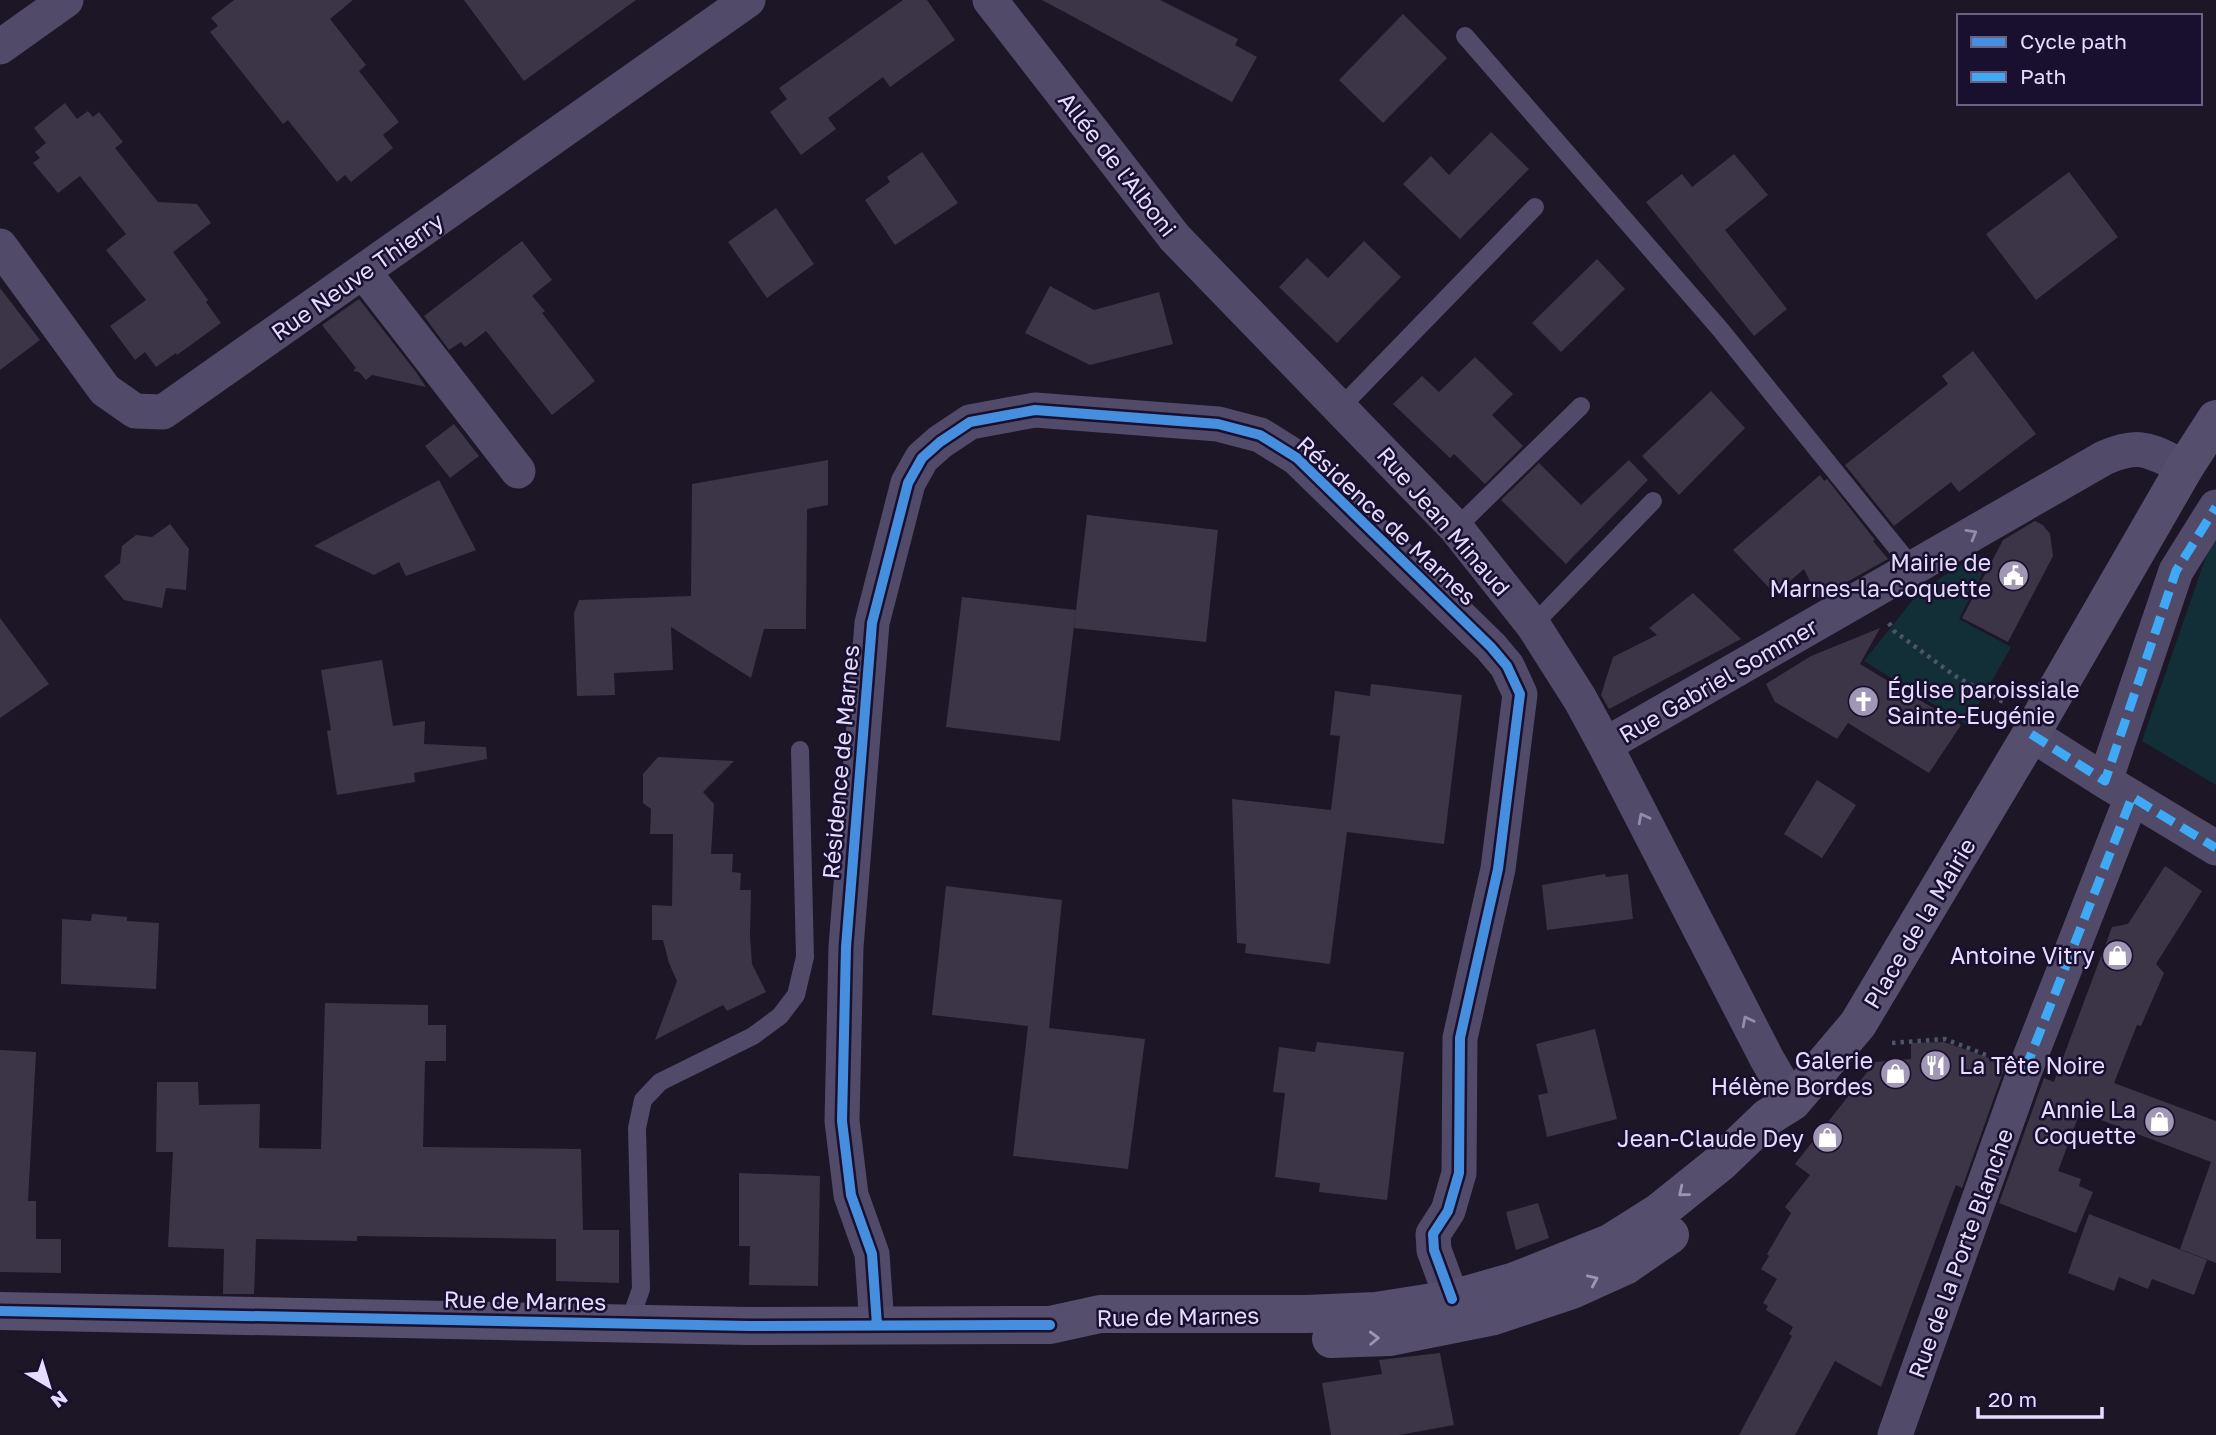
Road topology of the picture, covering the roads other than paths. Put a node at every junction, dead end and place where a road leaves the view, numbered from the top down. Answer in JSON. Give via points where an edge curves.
{"nodes":[{"id":1,"x":66,"y":0,"type":"edge"},
{"id":2,"x":748,"y":0,"type":"edge"},
{"id":3,"x":990,"y":0,"type":"edge"},
{"id":4,"x":1465,"y":36,"type":"dead end"},
{"id":5,"x":0,"y":47,"type":"edge"},
{"id":6,"x":1535,"y":208,"type":"dead end"},
{"id":7,"x":0,"y":247,"type":"edge"},
{"id":8,"x":363,"y":271,"type":"junction"},
{"id":9,"x":1256,"y":319,"type":"joint"},
{"id":10,"x":1581,"y":406,"type":"dead end"},
{"id":11,"x":1341,"y":407,"type":"junction"},
{"id":12,"x":2216,"y":419,"type":"edge"},
{"id":13,"x":2185,"y":467,"type":"junction"},
{"id":14,"x":518,"y":471,"type":"dead end"},
{"id":15,"x":1653,"y":501,"type":"dead end"},
{"id":16,"x":2216,"y":507,"type":"edge"},
{"id":17,"x":1456,"y":528,"type":"junction"},
{"id":18,"x":1913,"y":568,"type":"junction"},
{"id":19,"x":1533,"y":625,"type":"junction"},
{"id":20,"x":2021,"y":720,"type":"junction"},
{"id":21,"x":1605,"y":745,"type":"junction"},
{"id":22,"x":800,"y":750,"type":"dead end"},
{"id":23,"x":2118,"y":789,"type":"junction"},
{"id":24,"x":2216,"y":848,"type":"edge"},
{"id":25,"x":1792,"y":1102,"type":"junction"},
{"id":26,"x":1452,"y":1299,"type":"junction"},
{"id":27,"x":0,"y":1311,"type":"edge"},
{"id":28,"x":629,"y":1323,"type":"junction"},
{"id":29,"x":877,"y":1325,"type":"junction"},
{"id":30,"x":1306,"y":1327,"type":"junction"},
{"id":31,"x":1898,"y":1434,"type":"edge"}],
"edges":[{"from":1,"to":5,"type":"street"},
{"from":2,"to":8,"type":"street","name":"Rue Neuve Thierry"},
{"from":3,"to":9,"type":"street","name":"Allée de l'Alboni","via":[[1175,238]]},
{"from":4,"to":18,"type":"lane","via":[[1720,329]]},
{"from":6,"to":11,"type":"lane"},
{"from":7,"to":8,"type":"street","name":"Rue Neuve Thierry","via":[[105,390],[135,411],[163,412]]},
{"from":8,"to":14,"type":"street"},
{"from":9,"to":11,"type":"street","name":"Rue Jean Minaud"},
{"from":10,"to":17,"type":"lane"},
{"from":11,"to":17,"type":"street","name":"Rue Jean Minaud"},
{"from":12,"to":13,"type":"main road","name":"Place de la Mairie"},
{"from":18,"to":13,"type":"street","name":"Rue Gabriel Sommer","one_way":true,"via":[[2124,449],[2144,449]]},
{"from":13,"to":20,"type":"main road","name":"Place de la Mairie"},
{"from":15,"to":19,"type":"lane"},
{"from":16,"to":23,"type":"street","via":[[2176,571]]},
{"from":17,"to":19,"type":"street","name":"Rue Jean Minaud"},
{"from":18,"to":21,"type":"street","name":"Rue Gabriel Sommer"},
{"from":19,"to":21,"type":"street","name":"Rue Jean Minaud"},
{"from":20,"to":23,"type":"street"},
{"from":20,"to":25,"type":"main road","name":"Place de la Mairie","via":[[1858,1024]]},
{"from":25,"to":21,"type":"street","name":"Rue Gabriel Sommer","one_way":true},
{"from":22,"to":28,"type":"lane","name":"Résidence de Marnes","via":[[805,957],[796,995],[780,1016],[753,1036],[660,1082],[643,1100],[637,1128],[641,1289]]},
{"from":23,"to":24,"type":"street"},
{"from":23,"to":31,"type":"street","name":"Rue de la Porte Blanche"},
{"from":25,"to":26,"type":"main road","one_way":true,"via":[[1768,1117],[1660,1212],[1610,1243],[1515,1281]]},
{"from":30,"to":25,"type":"main road","one_way":true,"via":[[1389,1337],[1494,1316],[1572,1290],[1625,1266],[1705,1208],[1745,1172],[1781,1132]]},
{"from":26,"to":29,"type":"street","name":"Résidence de Marnes","via":[[1434,1250],[1433,1234],[1448,1211],[1460,1173],[1460,1038],[1498,869],[1520,694],[1507,666],[1297,458],[1259,435],[1218,424],[1035,410],[970,422],[922,458],[908,484],[872,623],[846,947],[842,1121],[851,1195],[872,1254]]},
{"from":26,"to":30,"type":"main road"},
{"from":27,"to":28,"type":"main road","name":"Rue de Marnes"},
{"from":28,"to":29,"type":"main road","name":"Rue de Marnes"},
{"from":29,"to":30,"type":"main road","name":"Rue de Marnes","via":[[1050,1325],[1103,1337]]}]}
